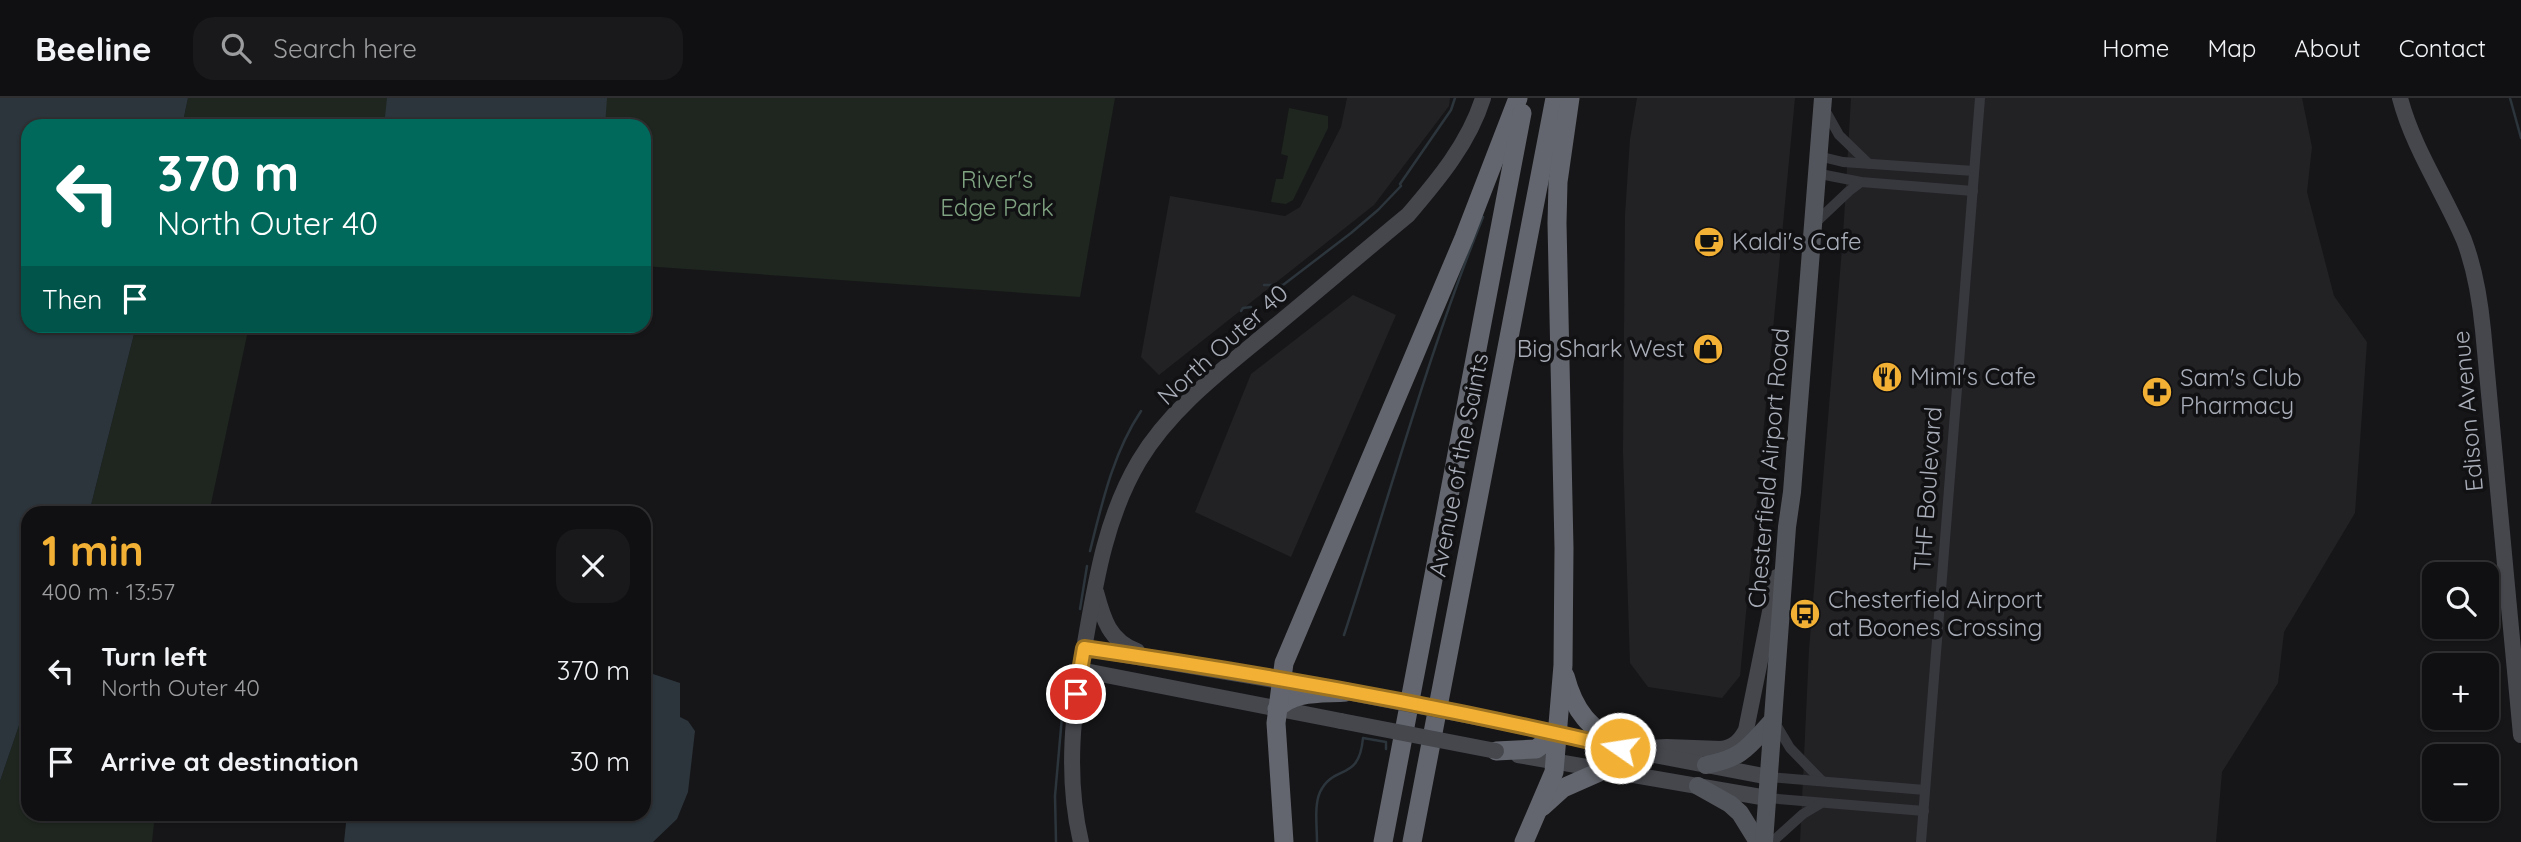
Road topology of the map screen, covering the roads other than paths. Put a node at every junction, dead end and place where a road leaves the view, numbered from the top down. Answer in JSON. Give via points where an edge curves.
{"nodes":[{"id":1,"x":1483,"y":98,"type":"edge"},
{"id":2,"x":1518,"y":98,"type":"edge"},
{"id":3,"x":1525,"y":98,"type":"edge"},
{"id":4,"x":1555,"y":98,"type":"edge"},
{"id":5,"x":1570,"y":98,"type":"edge"},
{"id":6,"x":1980,"y":98,"type":"edge"},
{"id":7,"x":2400,"y":98,"type":"edge"},
{"id":8,"x":1823,"y":101,"type":"edge"},
{"id":9,"x":1869,"y":164,"type":"junction"},
{"id":10,"x":1816,"y":168,"type":"junction"},
{"id":11,"x":1974,"y":170,"type":"junction"},
{"id":12,"x":1861,"y":182,"type":"junction"},
{"id":13,"x":1973,"y":191,"type":"junction"},
{"id":14,"x":1813,"y":225,"type":"junction"},
{"id":15,"x":1787,"y":527,"type":"junction"},
{"id":16,"x":1095,"y":589,"type":"junction"},
{"id":17,"x":1084,"y":648,"type":"junction"},
{"id":18,"x":1155,"y":659,"type":"junction"},
{"id":19,"x":1563,"y":665,"type":"junction"},
{"id":20,"x":1080,"y":670,"type":"junction"},
{"id":21,"x":1281,"y":680,"type":"junction"},
{"id":22,"x":1346,"y":692,"type":"junction"},
{"id":23,"x":1277,"y":709,"type":"junction"},
{"id":24,"x":1773,"y":720,"type":"junction"},
{"id":25,"x":1558,"y":733,"type":"junction"},
{"id":26,"x":2521,"y":735,"type":"edge"},
{"id":27,"x":1623,"y":748,"type":"junction"},
{"id":28,"x":1496,"y":751,"type":"junction"},
{"id":29,"x":1556,"y":762,"type":"junction"},
{"id":30,"x":1706,"y":765,"type":"junction"},
{"id":31,"x":1606,"y":769,"type":"junction"},
{"id":32,"x":1769,"y":777,"type":"junction"},
{"id":33,"x":1822,"y":781,"type":"junction"},
{"id":34,"x":1698,"y":786,"type":"junction"},
{"id":35,"x":1926,"y":790,"type":"junction"},
{"id":36,"x":1767,"y":798,"type":"junction"},
{"id":37,"x":1820,"y":804,"type":"junction"},
{"id":38,"x":1539,"y":810,"type":"junction"},
{"id":39,"x":1924,"y":811,"type":"junction"},
{"id":40,"x":1081,"y":842,"type":"edge"},
{"id":41,"x":1284,"y":842,"type":"edge"},
{"id":42,"x":1383,"y":842,"type":"edge"},
{"id":43,"x":1412,"y":842,"type":"edge"},
{"id":44,"x":1524,"y":842,"type":"edge"},
{"id":45,"x":1758,"y":842,"type":"edge"},
{"id":46,"x":1764,"y":842,"type":"edge"},
{"id":47,"x":1772,"y":842,"type":"edge"},
{"id":48,"x":1921,"y":842,"type":"edge"}],
"edges":[{"from":1,"to":16,"type":"street","name":"North Outer 40","via":[[1463,143],[1408,215],[1213,377],[1140,459],[1111,522]]},
{"from":2,"to":21,"type":"highway","via":[[1284,663]]},
{"from":3,"to":42,"type":"highway","name":"Avenue of the Saints"},
{"from":4,"to":43,"type":"highway","name":"Avenue of the Saints"},
{"from":5,"to":19,"type":"highway","via":[[1559,172],[1558,223]]},
{"from":6,"to":11,"type":"street","name":"THF Boulevard"},
{"from":7,"to":26,"type":"street","name":"Edison Avenue","via":[[2413,136],[2464,242],[2477,283]]},
{"from":8,"to":9,"type":"street","via":[[1839,135]]},
{"from":8,"to":10,"type":"main road","name":"Chesterfield Airport Road"},
{"from":9,"to":10,"type":"street","via":[[1843,162]]},
{"from":9,"to":11,"type":"street"},
{"from":10,"to":12,"type":"street"},
{"from":10,"to":14,"type":"main road","name":"Chesterfield Airport Road"},
{"from":11,"to":13,"type":"street","name":"THF Boulevard"},
{"from":12,"to":13,"type":"street"},
{"from":12,"to":14,"type":"street"},
{"from":13,"to":35,"type":"street","name":"THF Boulevard"},
{"from":14,"to":15,"type":"main road","name":"Chesterfield Airport Road"},
{"from":15,"to":24,"type":"main road","name":"Chesterfield Airport Road"},
{"from":15,"to":27,"type":"street","via":[[1741,740],[1721,749]]},
{"from":16,"to":17,"type":"street","name":"North Outer 40"},
{"from":16,"to":18,"type":"street","via":[[1111,633],[1128,648]]},
{"from":17,"to":18,"type":"street"},
{"from":17,"to":20,"type":"street","name":"North Outer 40"},
{"from":18,"to":21,"type":"street"},
{"from":19,"to":25,"type":"highway"},
{"from":19,"to":27,"type":"highway","via":[[1570,697],[1579,712],[1589,725]]},
{"from":20,"to":23,"type":"street"},
{"from":20,"to":40,"type":"street","name":"North Outer 40","via":[[1070,752]]},
{"from":21,"to":22,"type":"street"},
{"from":21,"to":23,"type":"highway"},
{"from":22,"to":23,"type":"highway","via":[[1298,695]]},
{"from":22,"to":25,"type":"street","bridge":true},
{"from":23,"to":28,"type":"street","bridge":true},
{"from":23,"to":41,"type":"highway"},
{"from":24,"to":30,"type":"main road","via":[[1743,753]]},
{"from":24,"to":32,"type":"main road","name":"Chesterfield Airport Road"},
{"from":24,"to":33,"type":"street","via":[[1790,748]]},
{"from":25,"to":27,"type":"street"},
{"from":25,"to":28,"type":"highway","via":[[1536,749]]},
{"from":25,"to":29,"type":"highway"},
{"from":27,"to":30,"type":"street"},
{"from":28,"to":29,"type":"street"},
{"from":29,"to":31,"type":"street"},
{"from":29,"to":38,"type":"highway"},
{"from":30,"to":32,"type":"street"},
{"from":31,"to":34,"type":"street"},
{"from":31,"to":38,"type":"highway","via":[[1563,788]]},
{"from":32,"to":33,"type":"street"},
{"from":32,"to":36,"type":"main road","name":"Chesterfield Airport Road"},
{"from":33,"to":35,"type":"street"},
{"from":34,"to":36,"type":"street"},
{"from":34,"to":45,"type":"main road","via":[[1730,804]]},
{"from":35,"to":39,"type":"street","name":"THF Boulevard"},
{"from":36,"to":37,"type":"street"},
{"from":36,"to":46,"type":"main road","name":"Chesterfield Airport Road"},
{"from":37,"to":39,"type":"street"},
{"from":37,"to":47,"type":"street"},
{"from":38,"to":44,"type":"highway"},
{"from":39,"to":48,"type":"street","name":"THF Boulevard"}]}
